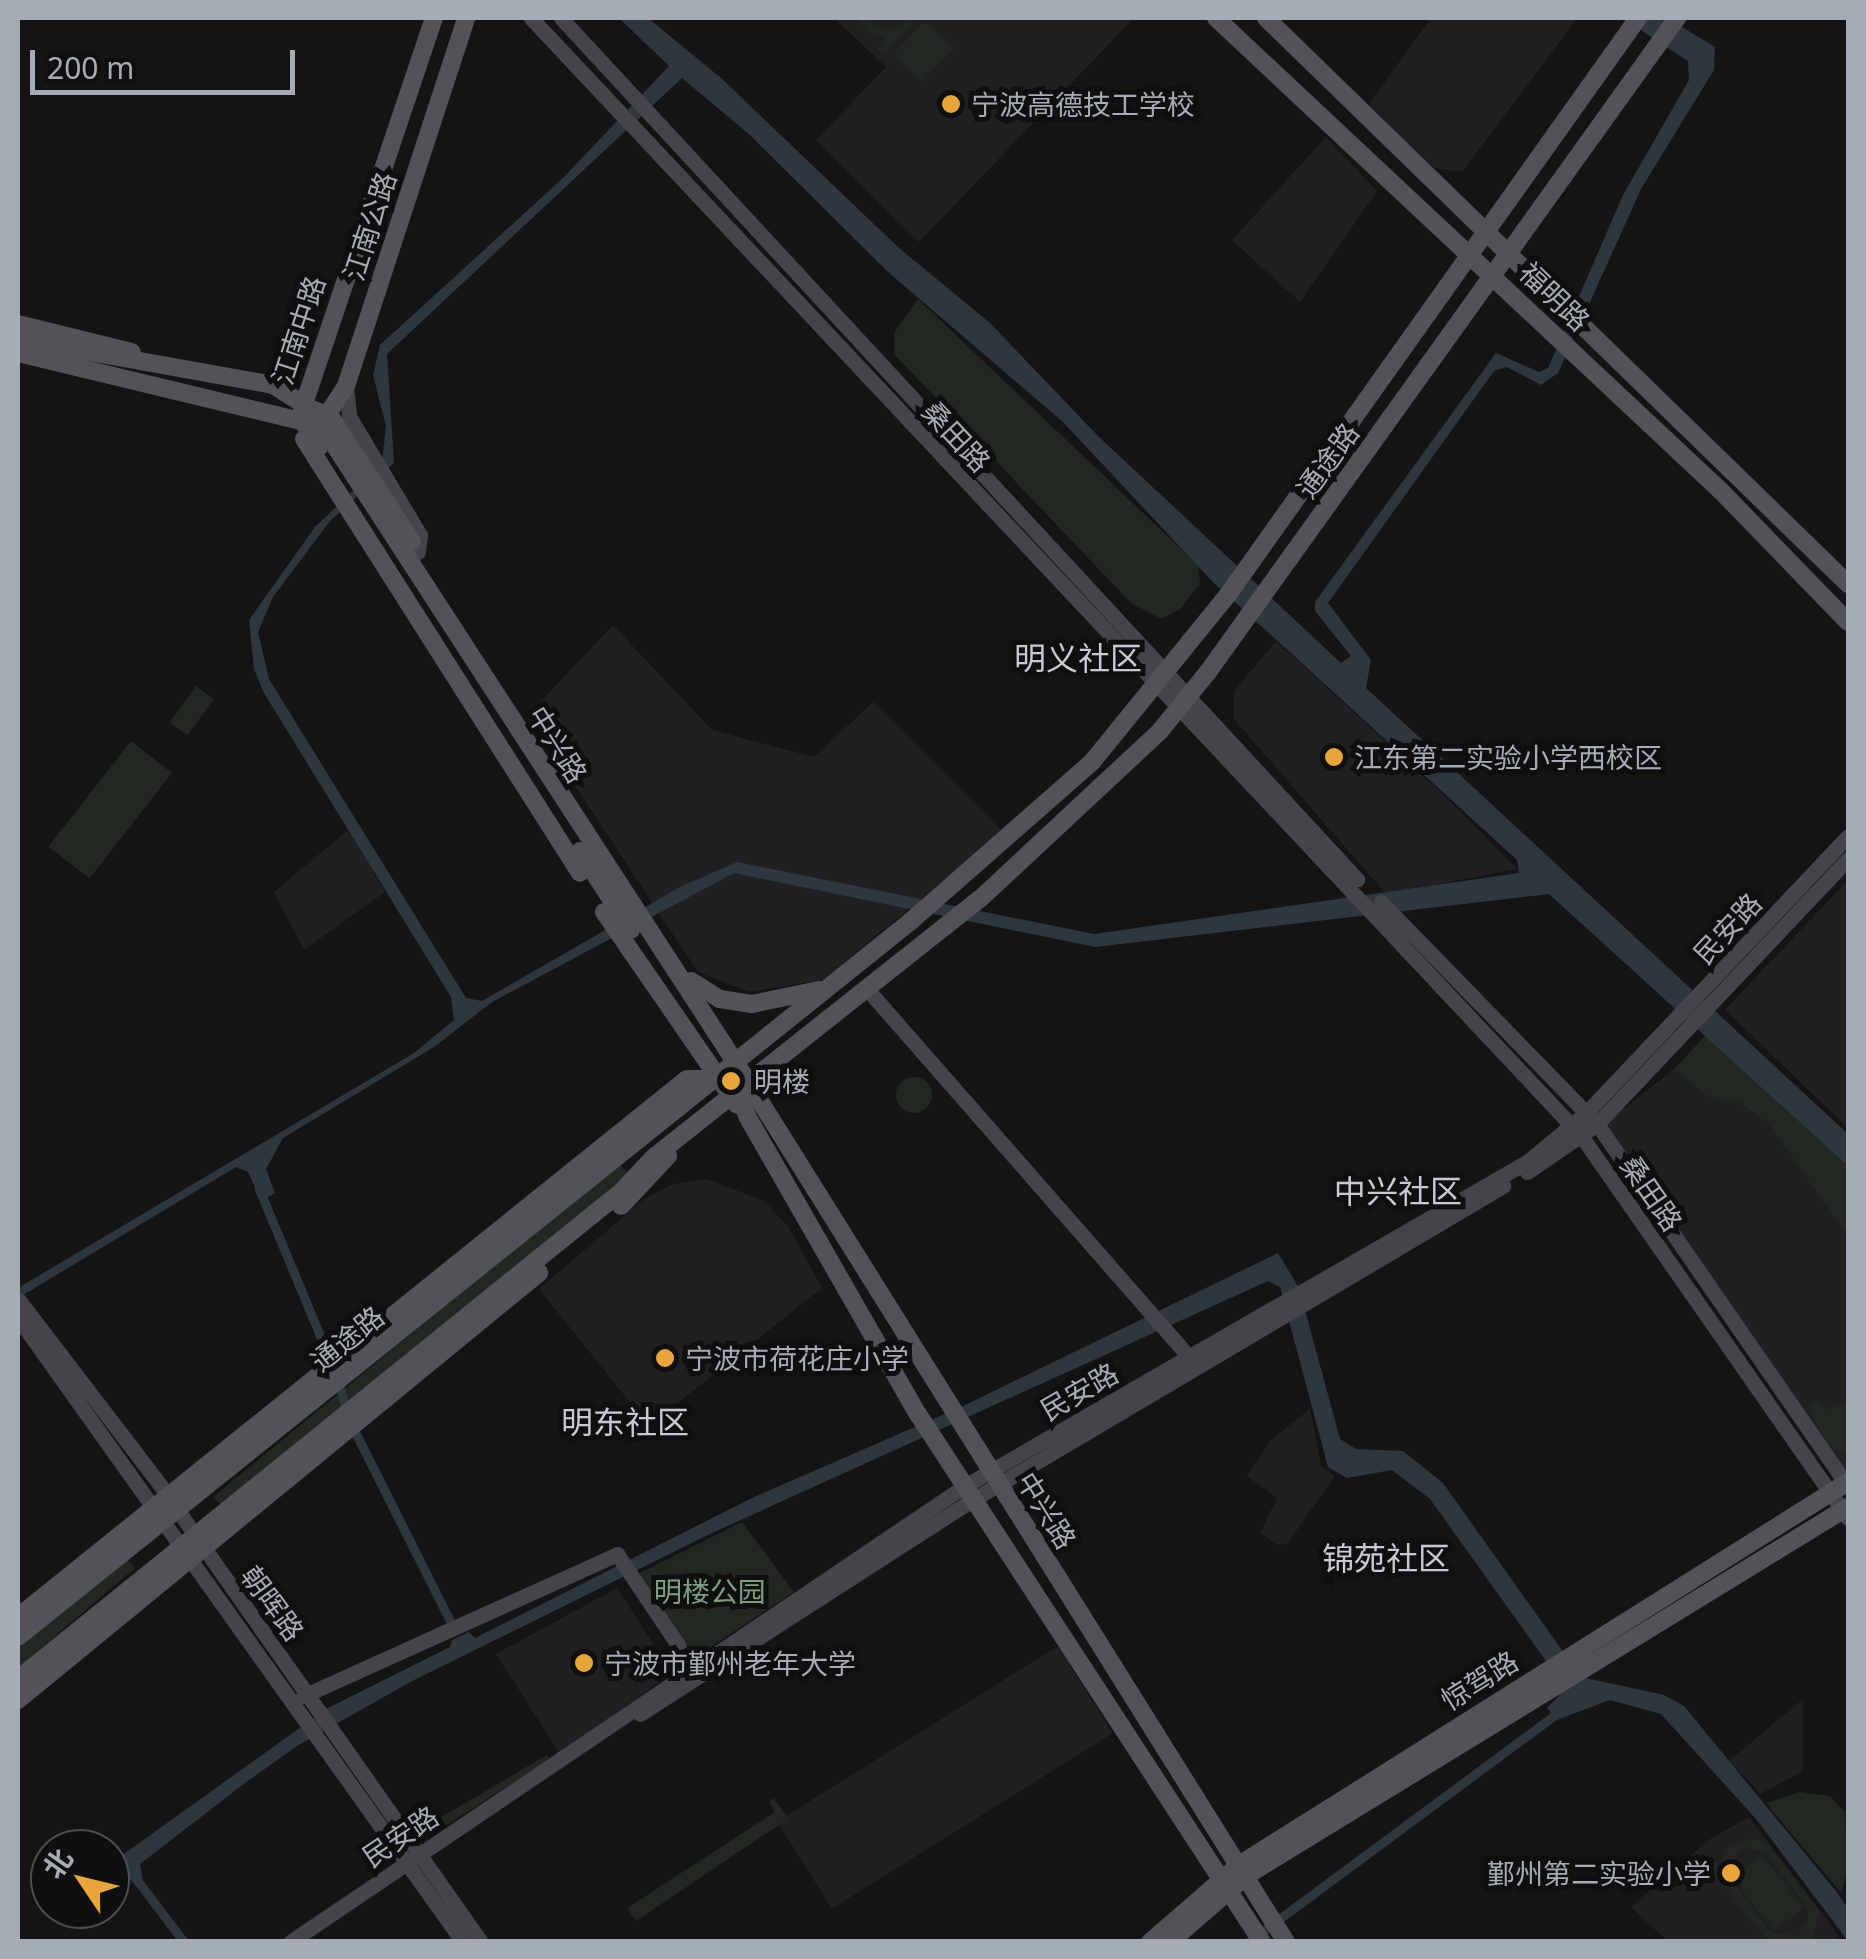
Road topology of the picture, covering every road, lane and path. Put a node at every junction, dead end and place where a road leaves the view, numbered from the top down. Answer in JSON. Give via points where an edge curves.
{"nodes":[{"id":1,"x":434,"y":18,"type":"edge"},
{"id":2,"x":466,"y":18,"type":"edge"},
{"id":3,"x":531,"y":18,"type":"edge"},
{"id":4,"x":562,"y":18,"type":"edge"},
{"id":5,"x":1216,"y":18,"type":"edge"},
{"id":6,"x":1266,"y":18,"type":"edge"},
{"id":7,"x":1638,"y":18,"type":"edge"},
{"id":8,"x":1677,"y":18,"type":"edge"},
{"id":9,"x":1482,"y":231,"type":"junction"},
{"id":10,"x":1468,"y":251,"type":"junction"},
{"id":11,"x":1508,"y":256,"type":"junction"},
{"id":12,"x":1494,"y":276,"type":"junction"},
{"id":13,"x":18,"y":324,"type":"edge"},
{"id":14,"x":18,"y":339,"type":"edge"},
{"id":15,"x":18,"y":353,"type":"edge"},
{"id":16,"x":18,"y":365,"type":"edge"},
{"id":17,"x":157,"y":375,"type":"junction"},
{"id":18,"x":346,"y":386,"type":"junction"},
{"id":19,"x":311,"y":420,"type":"junction"},
{"id":20,"x":362,"y":487,"type":"junction"},
{"id":21,"x":1848,"y":584,"type":"edge"},
{"id":22,"x":1848,"y":622,"type":"edge"},
{"id":23,"x":1163,"y":680,"type":"junction"},
{"id":24,"x":1185,"y":702,"type":"junction"},
{"id":25,"x":1848,"y":836,"type":"edge"},
{"id":26,"x":1848,"y":858,"type":"edge"},
{"id":27,"x":612,"y":892,"type":"junction"},
{"id":28,"x":1389,"y":917,"type":"junction"},
{"id":29,"x":652,"y":952,"type":"junction"},
{"id":30,"x":691,"y":981,"type":"junction"},
{"id":31,"x":829,"y":986,"type":"junction"},
{"id":32,"x":1716,"y":986,"type":"junction"},
{"id":33,"x":867,"y":989,"type":"junction"},
{"id":34,"x":724,"y":1068,"type":"junction"},
{"id":35,"x":742,"y":1087,"type":"junction"},
{"id":36,"x":754,"y":1112,"type":"junction"},
{"id":37,"x":1591,"y":1119,"type":"junction"},
{"id":38,"x":1577,"y":1131,"type":"junction"},
{"id":39,"x":685,"y":1132,"type":"junction"},
{"id":40,"x":18,"y":1299,"type":"edge"},
{"id":41,"x":22,"y":1318,"type":"edge"},
{"id":42,"x":351,"y":1359,"type":"junction"},
{"id":43,"x":1195,"y":1362,"type":"junction"},
{"id":44,"x":332,"y":1435,"type":"junction"},
{"id":45,"x":994,"y":1479,"type":"junction"},
{"id":46,"x":1844,"y":1486,"type":"edge"},
{"id":47,"x":970,"y":1492,"type":"junction"},
{"id":48,"x":173,"y":1503,"type":"junction"},
{"id":49,"x":1847,"y":1512,"type":"edge"},
{"id":50,"x":156,"y":1517,"type":"junction"},
{"id":51,"x":200,"y":1542,"type":"junction"},
{"id":52,"x":183,"y":1555,"type":"junction"},
{"id":53,"x":18,"y":1617,"type":"edge"},
{"id":54,"x":18,"y":1638,"type":"edge"},
{"id":55,"x":692,"y":1666,"type":"junction"},
{"id":56,"x":18,"y":1678,"type":"edge"},
{"id":57,"x":18,"y":1700,"type":"edge"},
{"id":58,"x":305,"y":1702,"type":"junction"},
{"id":59,"x":415,"y":1859,"type":"junction"},
{"id":60,"x":1242,"y":1870,"type":"junction"},
{"id":61,"x":1225,"y":1885,"type":"junction"},
{"id":62,"x":1285,"y":1940,"type":"edge"},
{"id":63,"x":290,"y":1942,"type":"edge"},
{"id":64,"x":306,"y":1942,"type":"edge"},
{"id":65,"x":463,"y":1942,"type":"edge"},
{"id":66,"x":481,"y":1942,"type":"edge"},
{"id":67,"x":1150,"y":1942,"type":"edge"},
{"id":68,"x":1170,"y":1942,"type":"edge"},
{"id":69,"x":1262,"y":1942,"type":"edge"}],
"edges":[{"from":1,"to":19,"type":"main road","name":"江南中路"},
{"from":2,"to":18,"type":"main road","name":"江南公路"},
{"from":3,"to":23,"type":"main road","name":"桑田路"},
{"from":4,"to":23,"type":"main road","name":"桑田路"},
{"from":5,"to":10,"type":"main road","name":"福明路"},
{"from":6,"to":9,"type":"main road","name":"福明路"},
{"from":7,"to":9,"type":"main road","name":"通途路"},
{"from":8,"to":11,"type":"main road","name":"通途路"},
{"from":9,"to":10,"type":"main road","name":"通途路"},
{"from":9,"to":11,"type":"main road","name":"福明路"},
{"from":10,"to":12,"type":"main road","name":"福明路"},
{"from":10,"to":23,"type":"main road","name":"通途路"},
{"from":11,"to":12,"type":"main road","name":"通途路"},
{"from":11,"to":21,"type":"main road","name":"福明路"},
{"from":12,"to":22,"type":"main road","name":"福明路"},
{"from":12,"to":24,"type":"main road","name":"通途路"},
{"from":13,"to":17,"type":"main road","via":[[127,350]]},
{"from":14,"to":17,"type":"main road"},
{"from":15,"to":17,"type":"main road"},
{"from":16,"to":17,"type":"main road","via":[[116,385]]},
{"from":17,"to":19,"type":"main road"},
{"from":17,"to":19,"type":"main road","via":[[273,385]]},
{"from":18,"to":19,"type":"main road","name":"江南公路"},
{"from":18,"to":20,"type":"main road"},
{"from":19,"to":20,"type":"main road"},
{"from":19,"to":20,"type":"main road"},
{"from":20,"to":27,"type":"main road","name":"中兴路"},
{"from":20,"to":27,"type":"main road","via":[[418,552]]},
{"from":23,"to":24,"type":"main road","name":"桑田路"},
{"from":23,"to":31,"type":"main road","name":"通途路","via":[[1092,762]]},
{"from":24,"to":28,"type":"main road","name":"桑田路"},
{"from":24,"to":33,"type":"main road","name":"通途路","via":[[980,899]]},
{"from":25,"to":32,"type":"main road","name":"民安路"},
{"from":26,"to":32,"type":"main road","name":"民安路"},
{"from":27,"to":29,"type":"main road","name":"中兴路"},
{"from":28,"to":37,"type":"main road","name":"桑田路"},
{"from":28,"to":38,"type":"main road","name":"桑田路"},
{"from":29,"to":30,"type":"main road","name":"中兴路"},
{"from":29,"to":34,"type":"main road","name":"中兴路"},
{"from":30,"to":31,"type":"main road","via":[[720,999],[752,1004]]},
{"from":30,"to":34,"type":"main road","name":"中兴路"},
{"from":31,"to":34,"type":"main road","name":"通途路"},
{"from":32,"to":37,"type":"main road","name":"民安路"},
{"from":33,"to":35,"type":"main road","name":"通途路"},
{"from":33,"to":43,"type":"main road"},
{"from":34,"to":35,"type":"main road","name":"中兴路"},
{"from":34,"to":35,"type":"main road","name":"中兴路"},
{"from":34,"to":42,"type":"main road","name":"通途路"},
{"from":35,"to":36,"type":"main road","name":"中兴路"},
{"from":35,"to":39,"type":"main road","name":"通途路"},
{"from":36,"to":45,"type":"main road","name":"中兴路"},
{"from":36,"to":47,"type":"main road","name":"中兴路","via":[[918,1414]]},
{"from":37,"to":38,"type":"main road","name":"民安路"},
{"from":37,"to":46,"type":"main road","name":"桑田路"},
{"from":38,"to":43,"type":"main road","name":"民安路"},
{"from":38,"to":46,"type":"main road","name":"桑田路"},
{"from":39,"to":44,"type":"main road","name":"通途路","via":[[374,1391]]},
{"from":39,"to":44,"type":"main road","name":"通途路","via":[[646,1185],[368,1414]]},
{"from":40,"to":41,"type":"main road","name":"朝晖路"},
{"from":41,"to":48,"type":"main road","name":"朝晖路"},
{"from":41,"to":50,"type":"main road","name":"朝晖路"},
{"from":42,"to":48,"type":"main road","name":"通途路","via":[[312,1400]]},
{"from":42,"to":48,"type":"main road","name":"通途路","via":[[316,1377]]},
{"from":43,"to":45,"type":"main road","name":"民安路"},
{"from":44,"to":51,"type":"main road","name":"通途路"},
{"from":45,"to":47,"type":"main road","name":"民安路"},
{"from":45,"to":60,"type":"main road","name":"中兴路"},
{"from":46,"to":49,"type":"main road","name":"桑田路"},
{"from":46,"to":60,"type":"main road","name":"惊驾路"},
{"from":47,"to":55,"type":"main road","name":"民安路"},
{"from":47,"to":59,"type":"main road","name":"民安路"},
{"from":47,"to":61,"type":"main road","name":"中兴路"},
{"from":48,"to":50,"type":"main road","name":"通途路"},
{"from":48,"to":51,"type":"main road","name":"朝晖路"},
{"from":49,"to":60,"type":"main road","name":"惊驾路"},
{"from":50,"to":52,"type":"main road","name":"朝晖路"},
{"from":50,"to":53,"type":"main road","name":"通途路"},
{"from":50,"to":54,"type":"main road","name":"通途路"},
{"from":51,"to":52,"type":"main road","name":"通途路"},
{"from":51,"to":58,"type":"main road","name":"朝晖路"},
{"from":52,"to":56,"type":"main road","name":"通途路"},
{"from":52,"to":57,"type":"main road","name":"通途路"},
{"from":52,"to":58,"type":"main road","name":"朝晖路"},
{"from":55,"to":58,"type":"main road","via":[[618,1555]]},
{"from":55,"to":59,"type":"main road","name":"民安路"},
{"from":58,"to":59,"type":"main road","name":"朝晖路"},
{"from":59,"to":63,"type":"main road","name":"民安路"},
{"from":59,"to":64,"type":"main road","name":"民安路"},
{"from":59,"to":65,"type":"main road","name":"朝晖路"},
{"from":59,"to":66,"type":"main road","name":"朝晖路"},
{"from":60,"to":61,"type":"main road","name":"惊驾路"},
{"from":60,"to":62,"type":"main road","name":"中兴路"},
{"from":61,"to":67,"type":"main road","name":"惊驾路"},
{"from":61,"to":68,"type":"main road","name":"惊驾路"},
{"from":61,"to":69,"type":"main road","name":"中兴路"}]}
